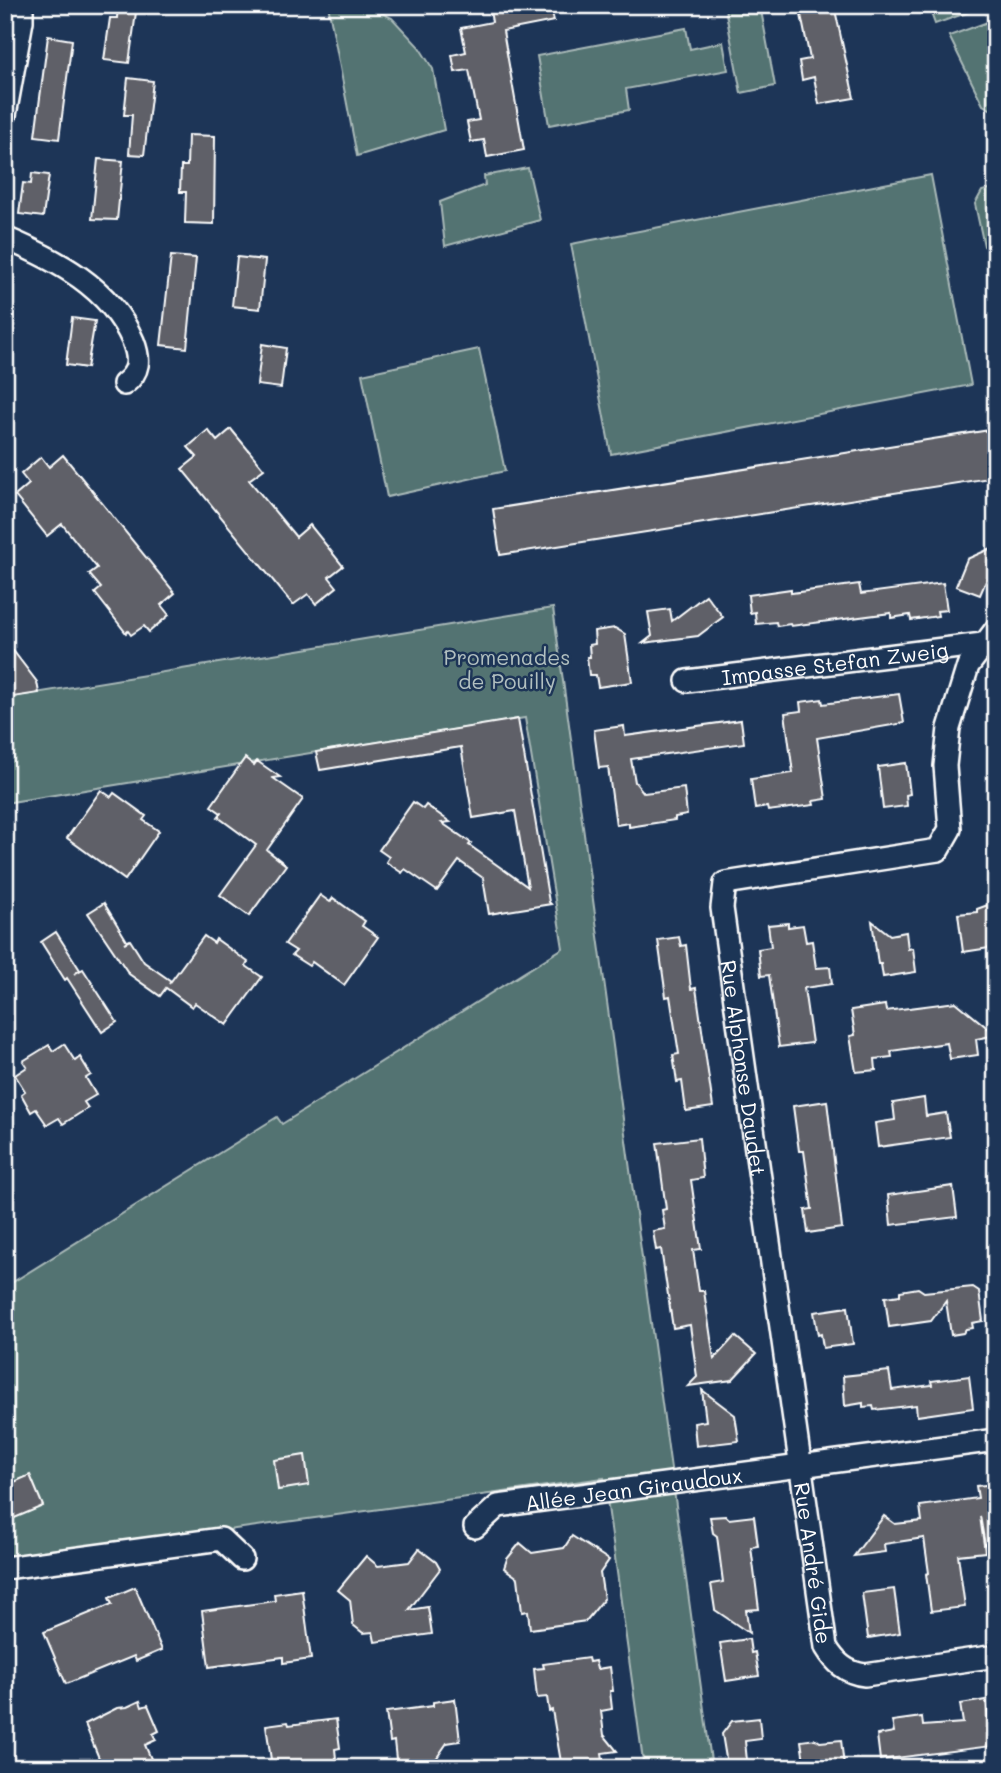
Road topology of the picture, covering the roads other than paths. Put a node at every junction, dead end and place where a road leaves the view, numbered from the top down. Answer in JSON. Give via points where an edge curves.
{"nodes":[{"id":1,"x":22,"y":5,"type":"edge"},
{"id":2,"x":5,"y":115,"type":"edge"},
{"id":3,"x":5,"y":238,"type":"edge"},
{"id":4,"x":124,"y":384,"type":"dead end"},
{"id":5,"x":989,"y":636,"type":"edge"},
{"id":6,"x":687,"y":681,"type":"dead end"},
{"id":7,"x":996,"y":1440,"type":"edge"},
{"id":8,"x":800,"y":1467,"type":"junction"},
{"id":9,"x":475,"y":1527,"type":"dead end"},
{"id":10,"x":242,"y":1559,"type":"dead end"},
{"id":11,"x":5,"y":1568,"type":"edge"},
{"id":12,"x":996,"y":1656,"type":"edge"}],
"edges":[{"from":1,"to":2,"type":"street"},
{"from":3,"to":4,"type":"street","via":[[67,268],[118,315],[138,359],[133,377]]},
{"from":5,"to":6,"type":"street","name":"Impasse Stefan Zweig"},
{"from":5,"to":8,"type":"street","name":"Rue Alphonse Daudet","via":[[968,666],[949,728],[945,766],[950,829],[938,850],[725,883],[722,908]]},
{"from":7,"to":8,"type":"street","name":"Allée Jean Giraudoux"},
{"from":8,"to":9,"type":"street","name":"Allée Jean Giraudoux","via":[[498,1506]]},
{"from":8,"to":12,"type":"street","name":"Rue André Gide","via":[[826,1647],[832,1657],[865,1675]]},
{"from":10,"to":11,"type":"street","via":[[221,1539]]}]}
